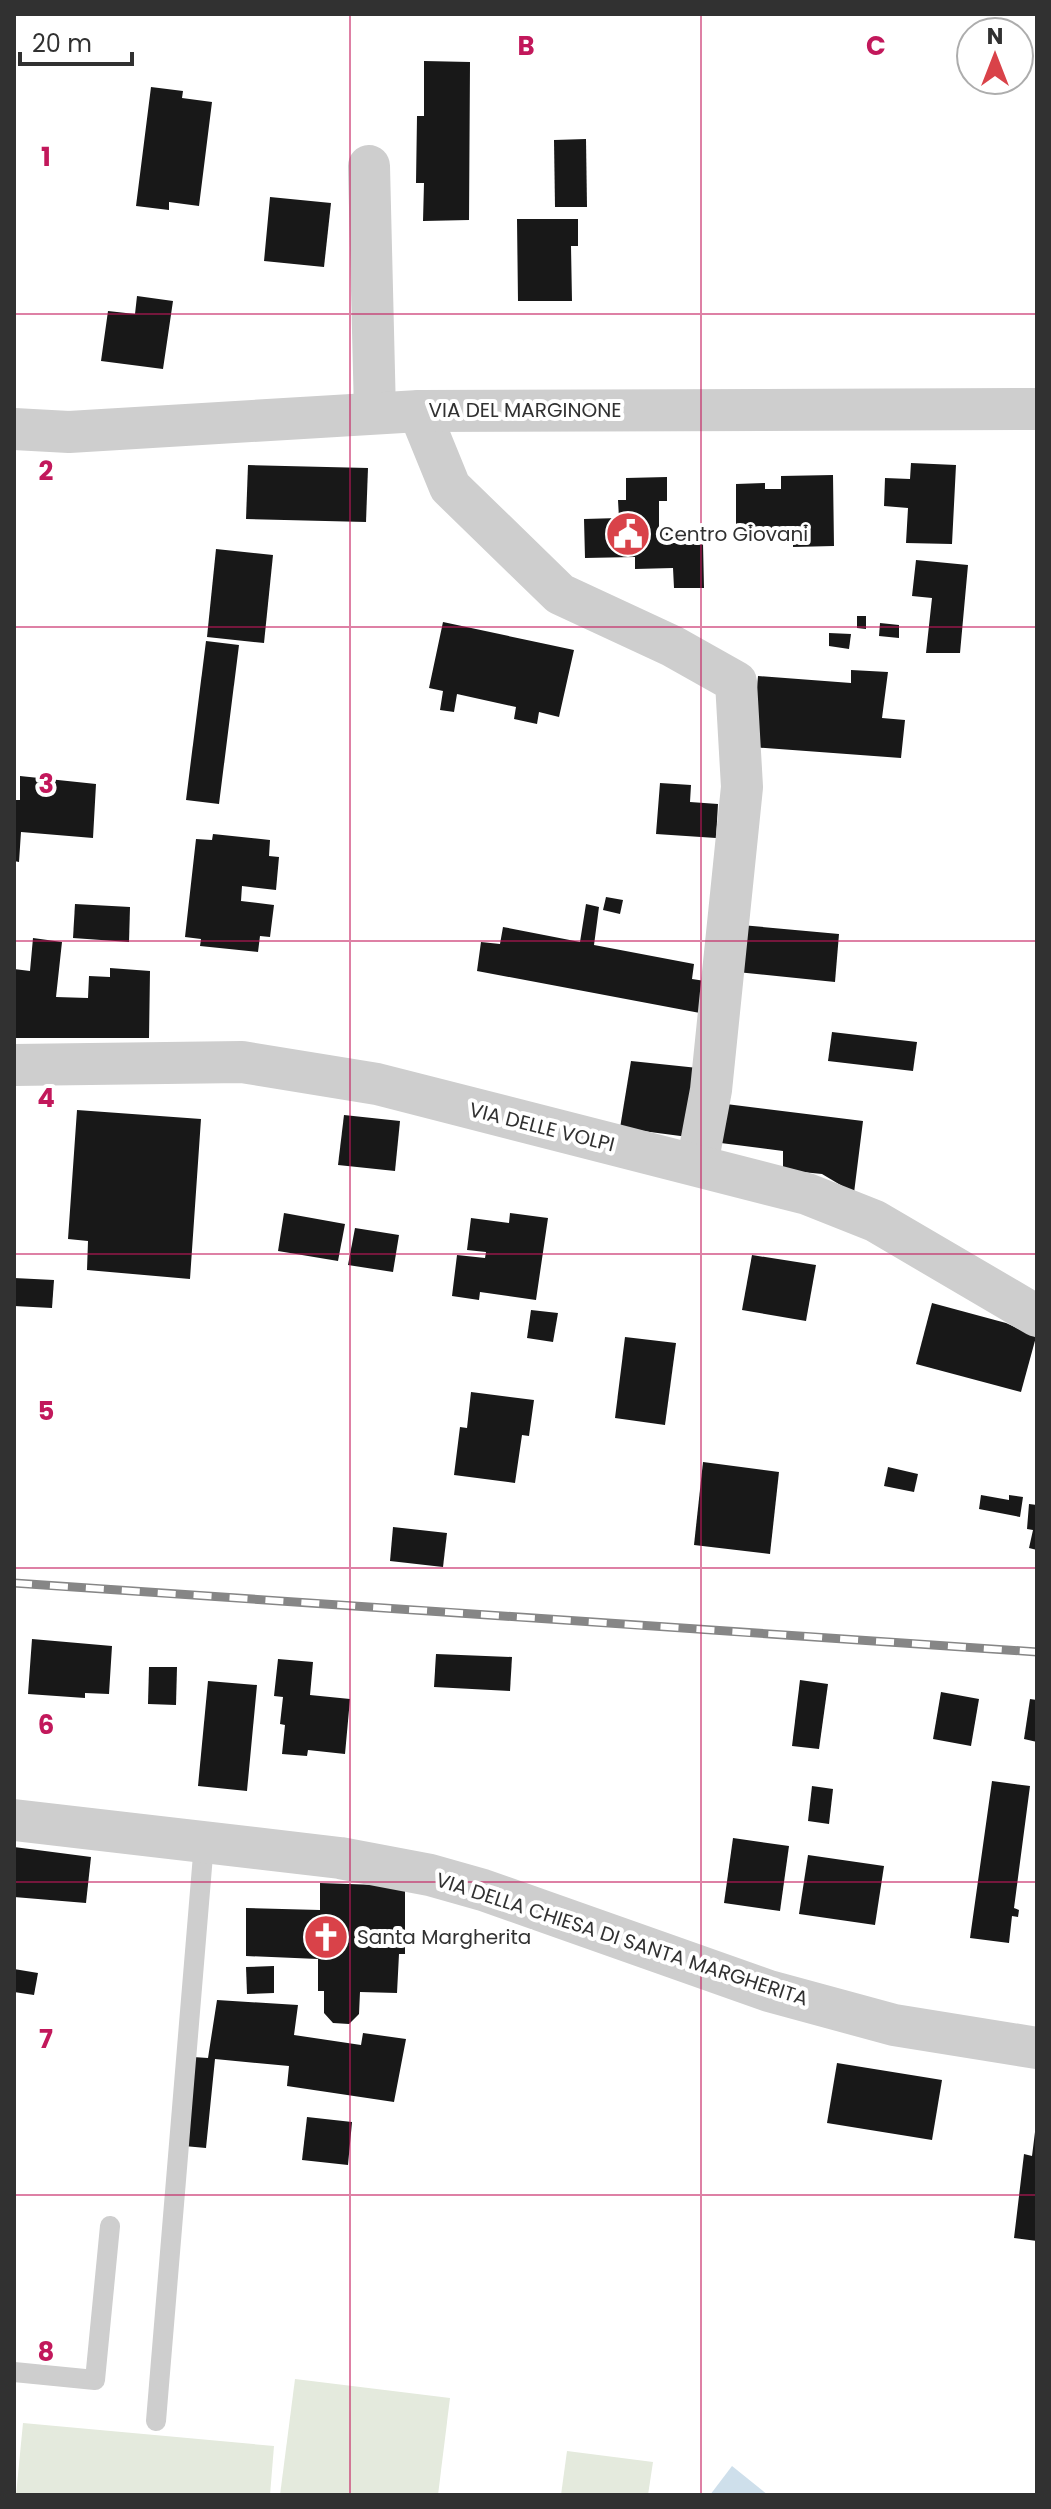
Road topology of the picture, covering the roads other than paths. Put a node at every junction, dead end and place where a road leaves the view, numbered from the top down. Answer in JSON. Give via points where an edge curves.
{"nodes":[{"id":1,"x":369,"y":166,"type":"dead end"},
{"id":2,"x":1037,"y":409,"type":"edge"},
{"id":3,"x":419,"y":411,"type":"junction"},
{"id":4,"x":375,"y":413,"type":"junction"},
{"id":5,"x":14,"y":429,"type":"edge"},
{"id":6,"x":14,"y":1065,"type":"edge"},
{"id":7,"x":697,"y":1165,"type":"junction"},
{"id":8,"x":1037,"y":1316,"type":"edge"},
{"id":9,"x":14,"y":1820,"type":"edge"},
{"id":10,"x":204,"y":1843,"type":"junction"},
{"id":11,"x":1037,"y":2048,"type":"edge"},
{"id":12,"x":110,"y":2226,"type":"dead end"},
{"id":13,"x":14,"y":2372,"type":"edge"},
{"id":14,"x":156,"y":2421,"type":"dead end"}],
"edges":[{"from":1,"to":4,"type":"street"},
{"from":2,"to":3,"type":"street","name":"VIA DEL MARGINONE"},
{"from":3,"to":4,"type":"street","name":"VIA DEL MARGINONE"},
{"from":3,"to":7,"type":"street","via":[[450,487],[560,594],[736,682],[742,787],[711,1090]]},
{"from":4,"to":5,"type":"street","name":"VIA DEL MARGINONE","via":[[69,432]]},
{"from":6,"to":7,"type":"street","name":"VIA DELLE VOLPI","via":[[242,1062],[377,1084]]},
{"from":7,"to":8,"type":"street","name":"VIA DELLE VOLPI","via":[[807,1194],[875,1221]]},
{"from":9,"to":10,"type":"street","name":"VIA DELLA CHIESA DI SANTA MARGHERITA"},
{"from":10,"to":11,"type":"street","name":"VIA DELLA CHIESA DI SANTA MARGHERITA","via":[[340,1858],[430,1875],[769,1991],[894,2025]]},
{"from":10,"to":14,"type":"lane"},
{"from":12,"to":13,"type":"lane","via":[[95,2380]]}]}
